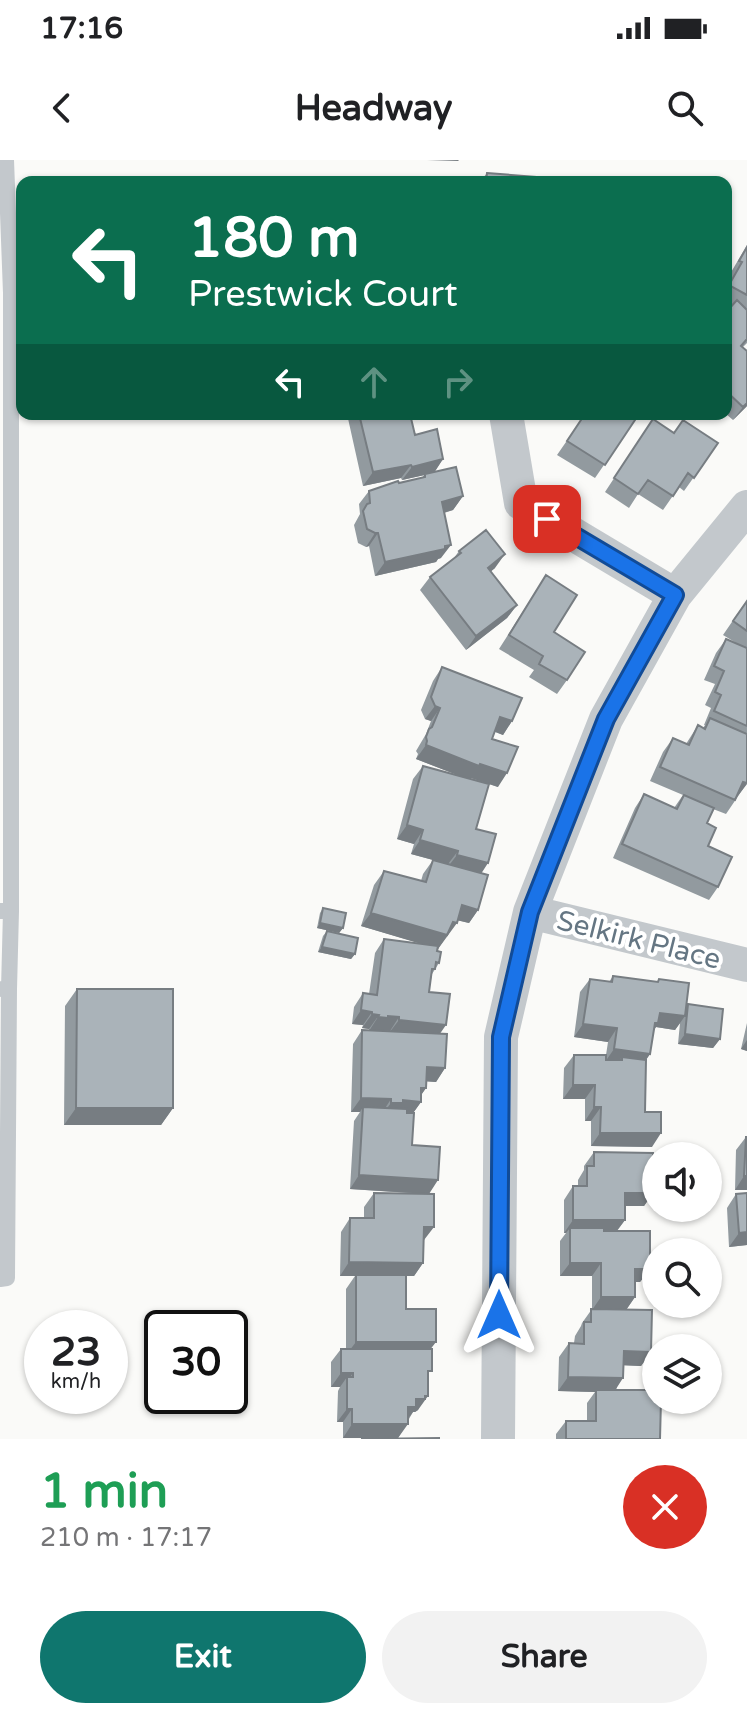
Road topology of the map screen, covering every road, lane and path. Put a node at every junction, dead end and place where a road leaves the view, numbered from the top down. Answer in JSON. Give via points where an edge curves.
{"nodes":[{"id":1,"x":6,"y":160,"type":"edge"},
{"id":2,"x":507,"y":420,"type":"edge"},
{"id":3,"x":747,"y":507,"type":"edge"},
{"id":4,"x":675,"y":595,"type":"junction"},
{"id":5,"x":6,"y":911,"type":"edge"},
{"id":6,"x":530,"y":912,"type":"junction"},
{"id":7,"x":747,"y":965,"type":"edge"},
{"id":8,"x":5,"y":989,"type":"edge"},
{"id":9,"x":0,"y":1279,"type":"edge"},
{"id":10,"x":498,"y":1439,"type":"edge"}],
"edges":[{"from":1,"to":5,"type":"lane","via":[[11,293]]},
{"from":2,"to":4,"type":"street","via":[[521,503]]},
{"from":3,"to":4,"type":"street"},
{"from":4,"to":6,"type":"street","via":[[606,719]]},
{"from":5,"to":8,"type":"lane"},
{"from":6,"to":7,"type":"street","name":"Selkirk Place"},
{"from":6,"to":10,"type":"street","via":[[501,1037]]},
{"from":8,"to":9,"type":"lane","via":[[7,1278]]}]}
